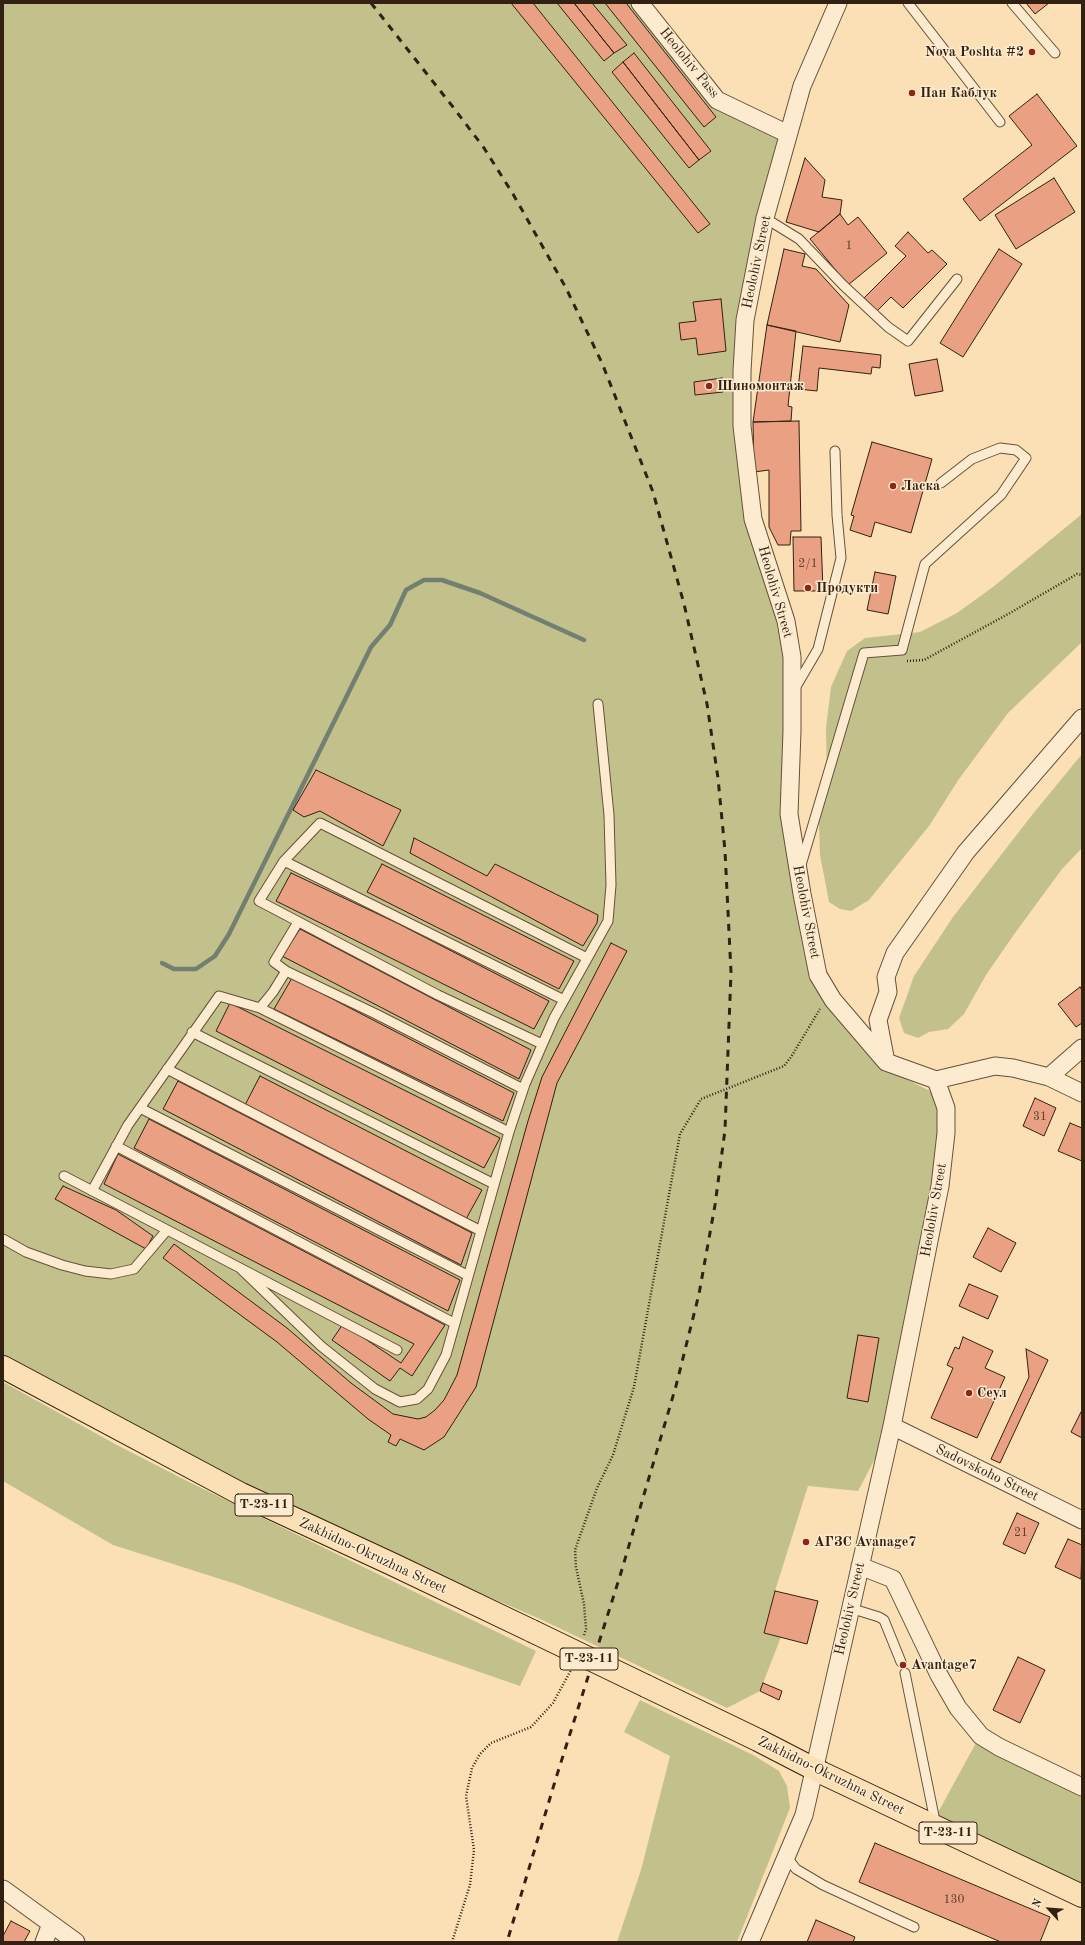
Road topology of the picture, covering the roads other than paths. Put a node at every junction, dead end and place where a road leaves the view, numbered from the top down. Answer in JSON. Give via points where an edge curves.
{"nodes":[{"id":1,"x":640,"y":3,"type":"edge"},
{"id":2,"x":838,"y":3,"type":"edge"},
{"id":3,"x":908,"y":3,"type":"edge"},
{"id":4,"x":1012,"y":3,"type":"edge"},
{"id":5,"x":1055,"y":53,"type":"dead end"},
{"id":6,"x":1000,"y":122,"type":"dead end"},
{"id":7,"x":788,"y":134,"type":"junction"},
{"id":8,"x":765,"y":218,"type":"junction"},
{"id":9,"x":957,"y":279,"type":"dead end"},
{"id":10,"x":835,"y":451,"type":"dead end"},
{"id":11,"x":941,"y":483,"type":"dead end"},
{"id":12,"x":792,"y":695,"type":"junction"},
{"id":13,"x":598,"y":704,"type":"dead end"},
{"id":14,"x":1082,"y":718,"type":"edge"},
{"id":15,"x":284,"y":861,"type":"junction"},
{"id":16,"x":798,"y":872,"type":"junction"},
{"id":17,"x":298,"y":922,"type":"junction"},
{"id":18,"x":587,"y":958,"type":"junction"},
{"id":19,"x":286,"y":971,"type":"junction"},
{"id":20,"x":564,"y":1000,"type":"junction"},
{"id":21,"x":260,"y":1008,"type":"junction"},
{"id":22,"x":192,"y":1032,"type":"junction"},
{"id":23,"x":542,"y":1044,"type":"junction"},
{"id":24,"x":1082,"y":1048,"type":"edge"},
{"id":25,"x":886,"y":1062,"type":"junction"},
{"id":26,"x":167,"y":1069,"type":"junction"},
{"id":27,"x":1049,"y":1077,"type":"junction"},
{"id":28,"x":936,"y":1080,"type":"junction"},
{"id":29,"x":523,"y":1089,"type":"junction"},
{"id":30,"x":1082,"y":1094,"type":"edge"},
{"id":31,"x":140,"y":1108,"type":"junction"},
{"id":32,"x":509,"y":1132,"type":"junction"},
{"id":33,"x":116,"y":1146,"type":"junction"},
{"id":34,"x":64,"y":1176,"type":"dead end"},
{"id":35,"x":494,"y":1184,"type":"junction"},
{"id":36,"x":92,"y":1191,"type":"junction"},
{"id":37,"x":167,"y":1230,"type":"junction"},
{"id":38,"x":480,"y":1231,"type":"junction"},
{"id":39,"x":3,"y":1239,"type":"edge"},
{"id":40,"x":241,"y":1269,"type":"junction"},
{"id":41,"x":467,"y":1275,"type":"junction"},
{"id":42,"x":454,"y":1322,"type":"junction"},
{"id":43,"x":397,"y":1350,"type":"dead end"},
{"id":44,"x":3,"y":1367,"type":"edge"},
{"id":45,"x":892,"y":1426,"type":"junction"},
{"id":46,"x":1082,"y":1520,"type":"edge"},
{"id":47,"x":860,"y":1566,"type":"junction"},
{"id":48,"x":850,"y":1608,"type":"junction"},
{"id":49,"x":901,"y":1662,"type":"dead end"},
{"id":50,"x":905,"y":1673,"type":"dead end"},
{"id":51,"x":814,"y":1769,"type":"junction"},
{"id":52,"x":1082,"y":1787,"type":"edge"},
{"id":53,"x":936,"y":1827,"type":"junction"},
{"id":54,"x":786,"y":1856,"type":"junction"},
{"id":55,"x":3,"y":1889,"type":"edge"},
{"id":56,"x":1082,"y":1896,"type":"edge"},
{"id":57,"x":51,"y":1924,"type":"junction"},
{"id":58,"x":914,"y":1927,"type":"dead end"},
{"id":59,"x":44,"y":1942,"type":"edge"},
{"id":60,"x":76,"y":1942,"type":"edge"},
{"id":61,"x":750,"y":1942,"type":"edge"}],
"edges":[{"from":1,"to":7,"type":"street","name":"Heolohiv Pass","via":[[718,100]]},
{"from":2,"to":7,"type":"street","name":"Heolohiv Street","via":[[802,86]]},
{"from":3,"to":6,"type":"lane"},
{"from":4,"to":5,"type":"lane"},
{"from":7,"to":8,"type":"street","name":"Heolohiv Street"},
{"from":8,"to":9,"type":"lane","via":[[799,239],[843,285],[888,327],[908,341]]},
{"from":8,"to":12,"type":"street","name":"Heolohiv Street","via":[[745,320],[742,426],[753,519],[786,621],[792,657]]},
{"from":10,"to":12,"type":"lane","via":[[840,558],[818,649]]},
{"from":11,"to":16,"type":"lane","via":[[972,459],[1000,448],[1016,450],[1026,458],[1001,495],[925,564],[902,650],[864,653]]},
{"from":12,"to":16,"type":"street","name":"Heolohiv Street","via":[[789,814]]},
{"from":13,"to":18,"type":"lane","via":[[609,815],[611,885],[608,921]]},
{"from":14,"to":25,"type":"street","via":[[966,852],[895,953],[886,977],[888,992],[878,1020]]},
{"from":15,"to":17,"type":"lane","via":[[258,901]]},
{"from":15,"to":18,"type":"lane","via":[[320,823]]},
{"from":15,"to":20,"type":"lane"},
{"from":16,"to":25,"type":"street","name":"Heolohiv Street","via":[[818,975],[829,993]]},
{"from":17,"to":19,"type":"lane","via":[[274,962]]},
{"from":17,"to":23,"type":"lane","via":[[438,995]]},
{"from":18,"to":20,"type":"lane"},
{"from":19,"to":21,"type":"lane"},
{"from":19,"to":29,"type":"lane"},
{"from":20,"to":23,"type":"lane"},
{"from":21,"to":22,"type":"lane","via":[[219,996]]},
{"from":21,"to":32,"type":"lane"},
{"from":22,"to":26,"type":"lane"},
{"from":22,"to":35,"type":"lane"},
{"from":23,"to":29,"type":"lane"},
{"from":24,"to":27,"type":"street"},
{"from":25,"to":28,"type":"street"},
{"from":26,"to":31,"type":"lane"},
{"from":26,"to":38,"type":"lane"},
{"from":27,"to":28,"type":"street","via":[[995,1066]]},
{"from":27,"to":30,"type":"street"},
{"from":28,"to":45,"type":"street","name":"Heolohiv Street","via":[[946,1108],[940,1186]]},
{"from":29,"to":32,"type":"lane"},
{"from":31,"to":33,"type":"lane"},
{"from":31,"to":41,"type":"lane"},
{"from":32,"to":35,"type":"lane"},
{"from":33,"to":36,"type":"lane"},
{"from":33,"to":42,"type":"lane"},
{"from":34,"to":36,"type":"lane"},
{"from":35,"to":38,"type":"lane"},
{"from":36,"to":37,"type":"lane"},
{"from":37,"to":39,"type":"lane","via":[[134,1269],[112,1274],[62,1265],[26,1252]]},
{"from":37,"to":40,"type":"lane"},
{"from":38,"to":41,"type":"lane"},
{"from":40,"to":42,"type":"lane","via":[[321,1346],[375,1389],[400,1402],[417,1399],[428,1389],[446,1355]]},
{"from":40,"to":43,"type":"lane"},
{"from":41,"to":42,"type":"lane"},
{"from":44,"to":51,"type":"main road","name":"Zakhidno-Okruzhna Street","number":"Т-23-11","bridge":true,"via":[[241,1494],[394,1565]]},
{"from":45,"to":46,"type":"street","name":"Sadovskoho Street"},
{"from":45,"to":47,"type":"street","name":"Heolohiv Street"},
{"from":47,"to":48,"type":"street","name":"Heolohiv Street"},
{"from":47,"to":52,"type":"street","via":[[893,1579],[939,1676],[958,1708],[982,1736],[999,1747]]},
{"from":48,"to":49,"type":"lane","via":[[884,1620]]},
{"from":48,"to":51,"type":"street","name":"Heolohiv Street"},
{"from":50,"to":53,"type":"lane"},
{"from":51,"to":53,"type":"main road","name":"Zakhidno-Okruzhna Street","number":"Т-23-11"},
{"from":51,"to":54,"type":"street","name":"Heolohiv Street","via":[[804,1815]]},
{"from":53,"to":56,"type":"main road","name":"Zakhidno-Okruzhna Street","number":"Т-23-11"},
{"from":54,"to":58,"type":"lane","via":[[796,1869],[824,1885]]},
{"from":54,"to":61,"type":"street","name":"Heolohiv Street"},
{"from":55,"to":57,"type":"street"},
{"from":57,"to":59,"type":"street"},
{"from":57,"to":60,"type":"street"}]}
